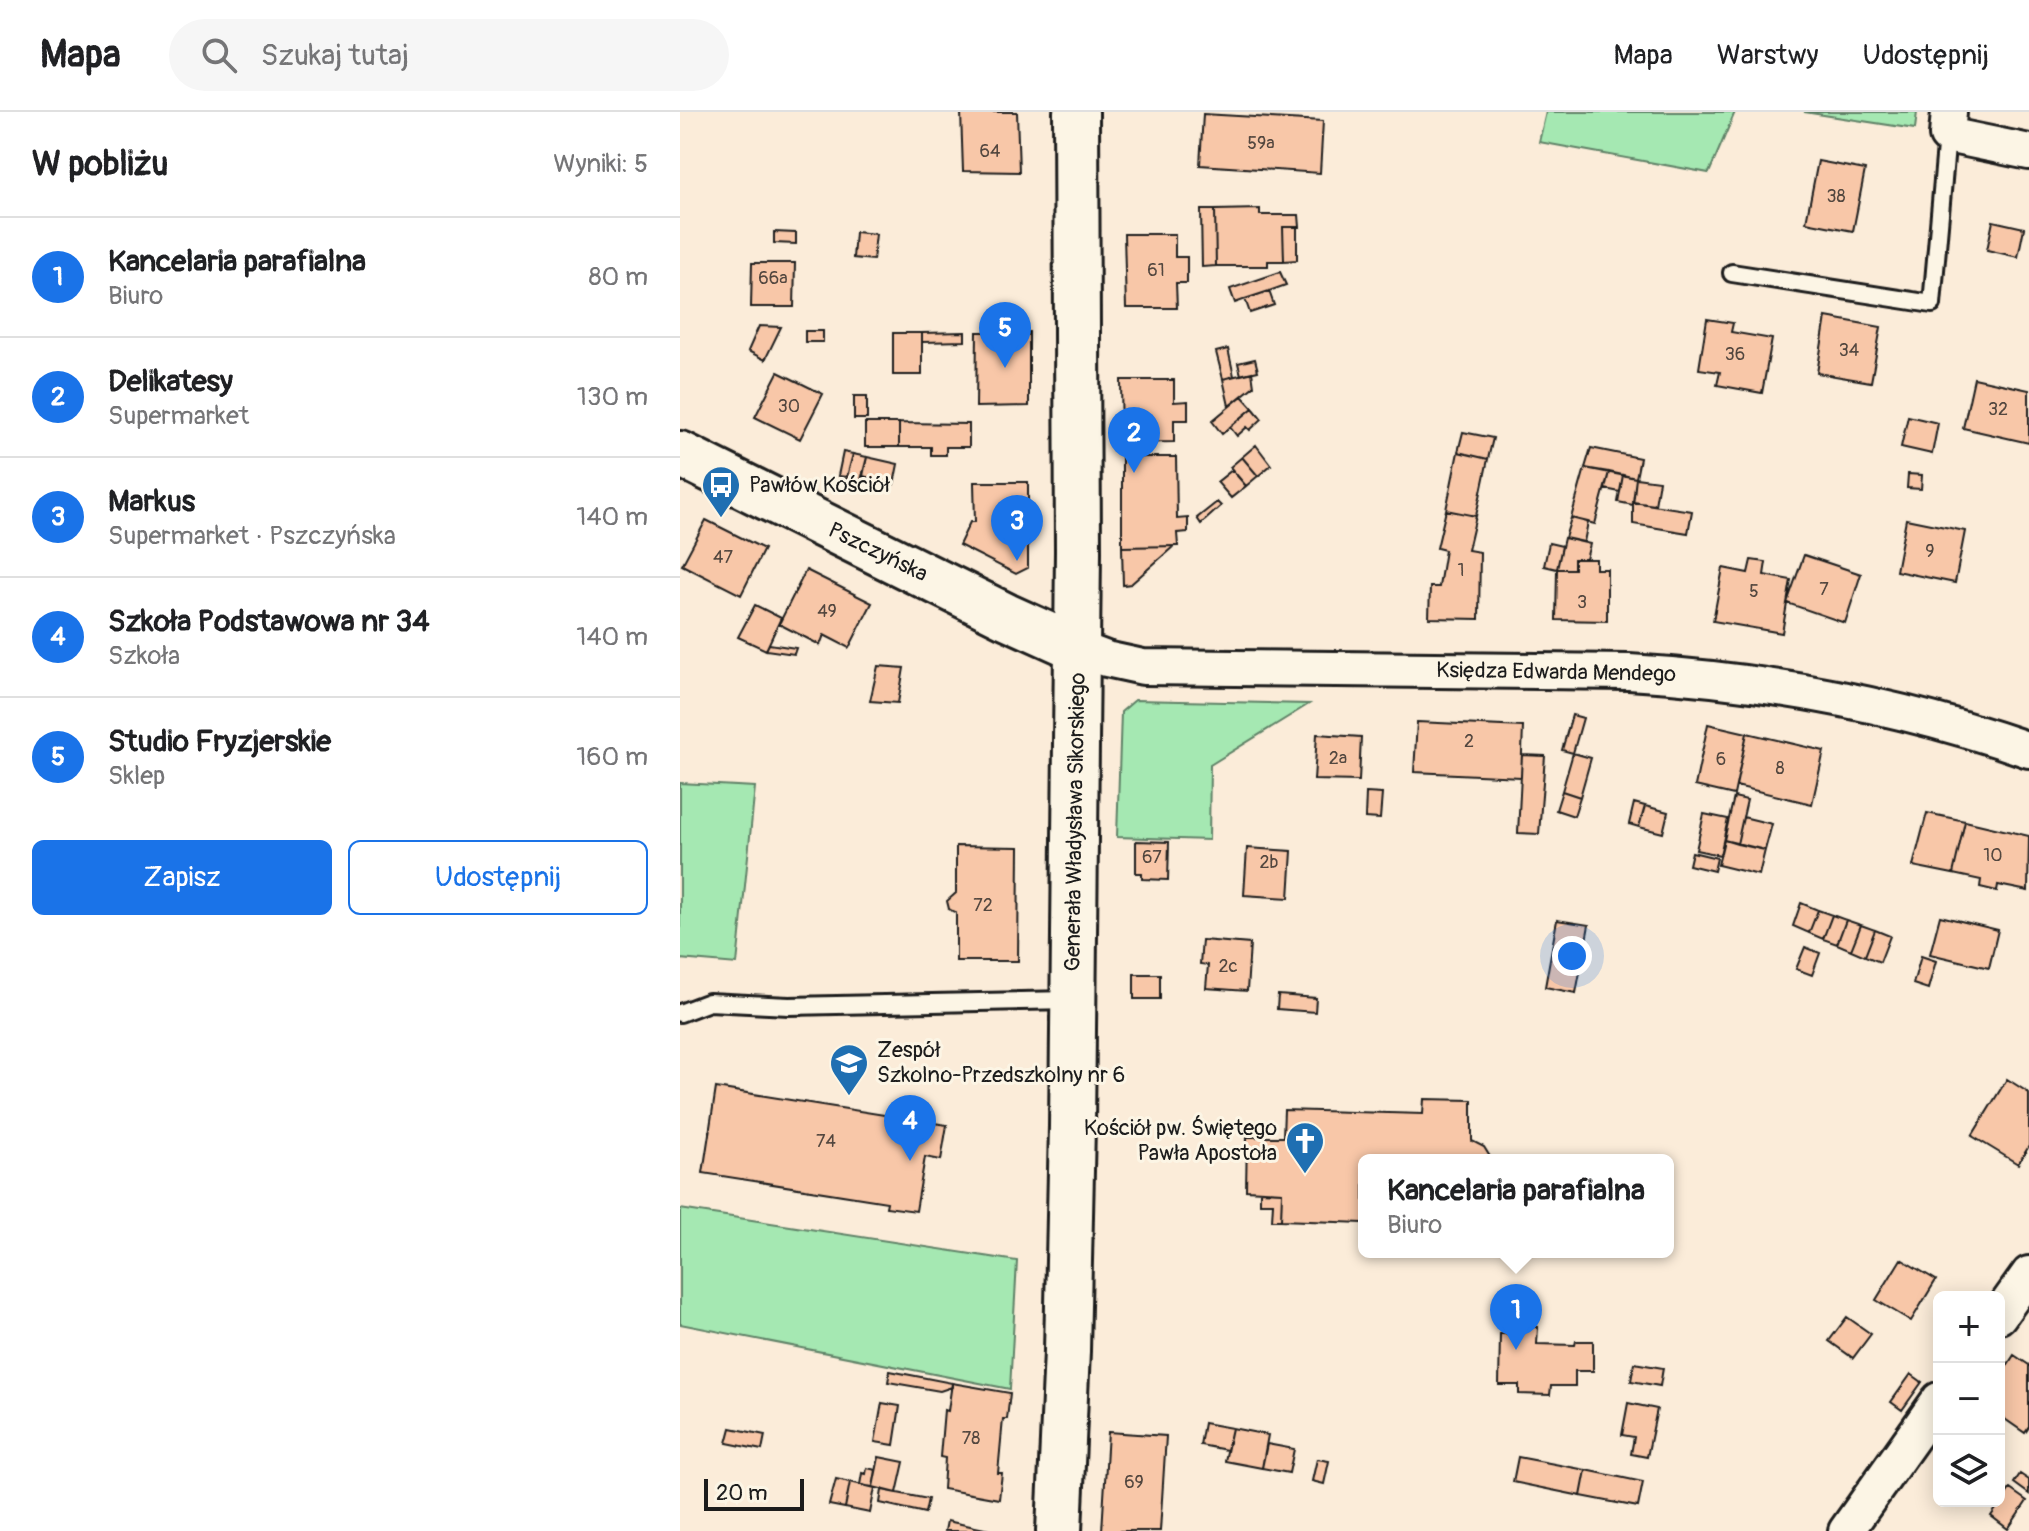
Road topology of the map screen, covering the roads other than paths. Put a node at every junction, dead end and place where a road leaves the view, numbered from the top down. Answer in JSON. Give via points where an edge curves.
{"nodes":[{"id":1,"x":1076,"y":112,"type":"edge"},
{"id":2,"x":1948,"y":123,"type":"edge"},
{"id":3,"x":2029,"y":152,"type":"edge"},
{"id":4,"x":1732,"y":273,"type":"dead end"},
{"id":5,"x":680,"y":454,"type":"edge"},
{"id":6,"x":1077,"y":648,"type":"junction"},
{"id":7,"x":2029,"y":750,"type":"edge"},
{"id":8,"x":1073,"y":1000,"type":"junction"},
{"id":9,"x":680,"y":1013,"type":"edge"},
{"id":10,"x":2029,"y":1274,"type":"edge"},
{"id":11,"x":2005,"y":1308,"type":"edge"},
{"id":12,"x":1933,"y":1408,"type":"edge"},
{"id":13,"x":1059,"y":1531,"type":"edge"},
{"id":14,"x":1846,"y":1531,"type":"edge"}],
"edges":[{"from":1,"to":6,"type":"street","name":"Generała Władysława Sikorskiego"},
{"from":2,"to":3,"type":"street"},
{"from":2,"to":4,"type":"lane","via":[[1932,304]]},
{"from":5,"to":6,"type":"street","name":"Pszczyńska"},
{"from":6,"to":7,"type":"street","name":"Księdza Edwarda Mendego","via":[[1143,667],[1702,677],[1888,708]]},
{"from":6,"to":8,"type":"street","name":"Generała Władysława Sikorskiego"},
{"from":8,"to":9,"type":"lane","via":[[789,1006],[709,1002]]},
{"from":8,"to":13,"type":"street","name":"Generała Władysława Sikorskiego"},
{"from":10,"to":11,"type":"street"},
{"from":12,"to":14,"type":"street"}]}
